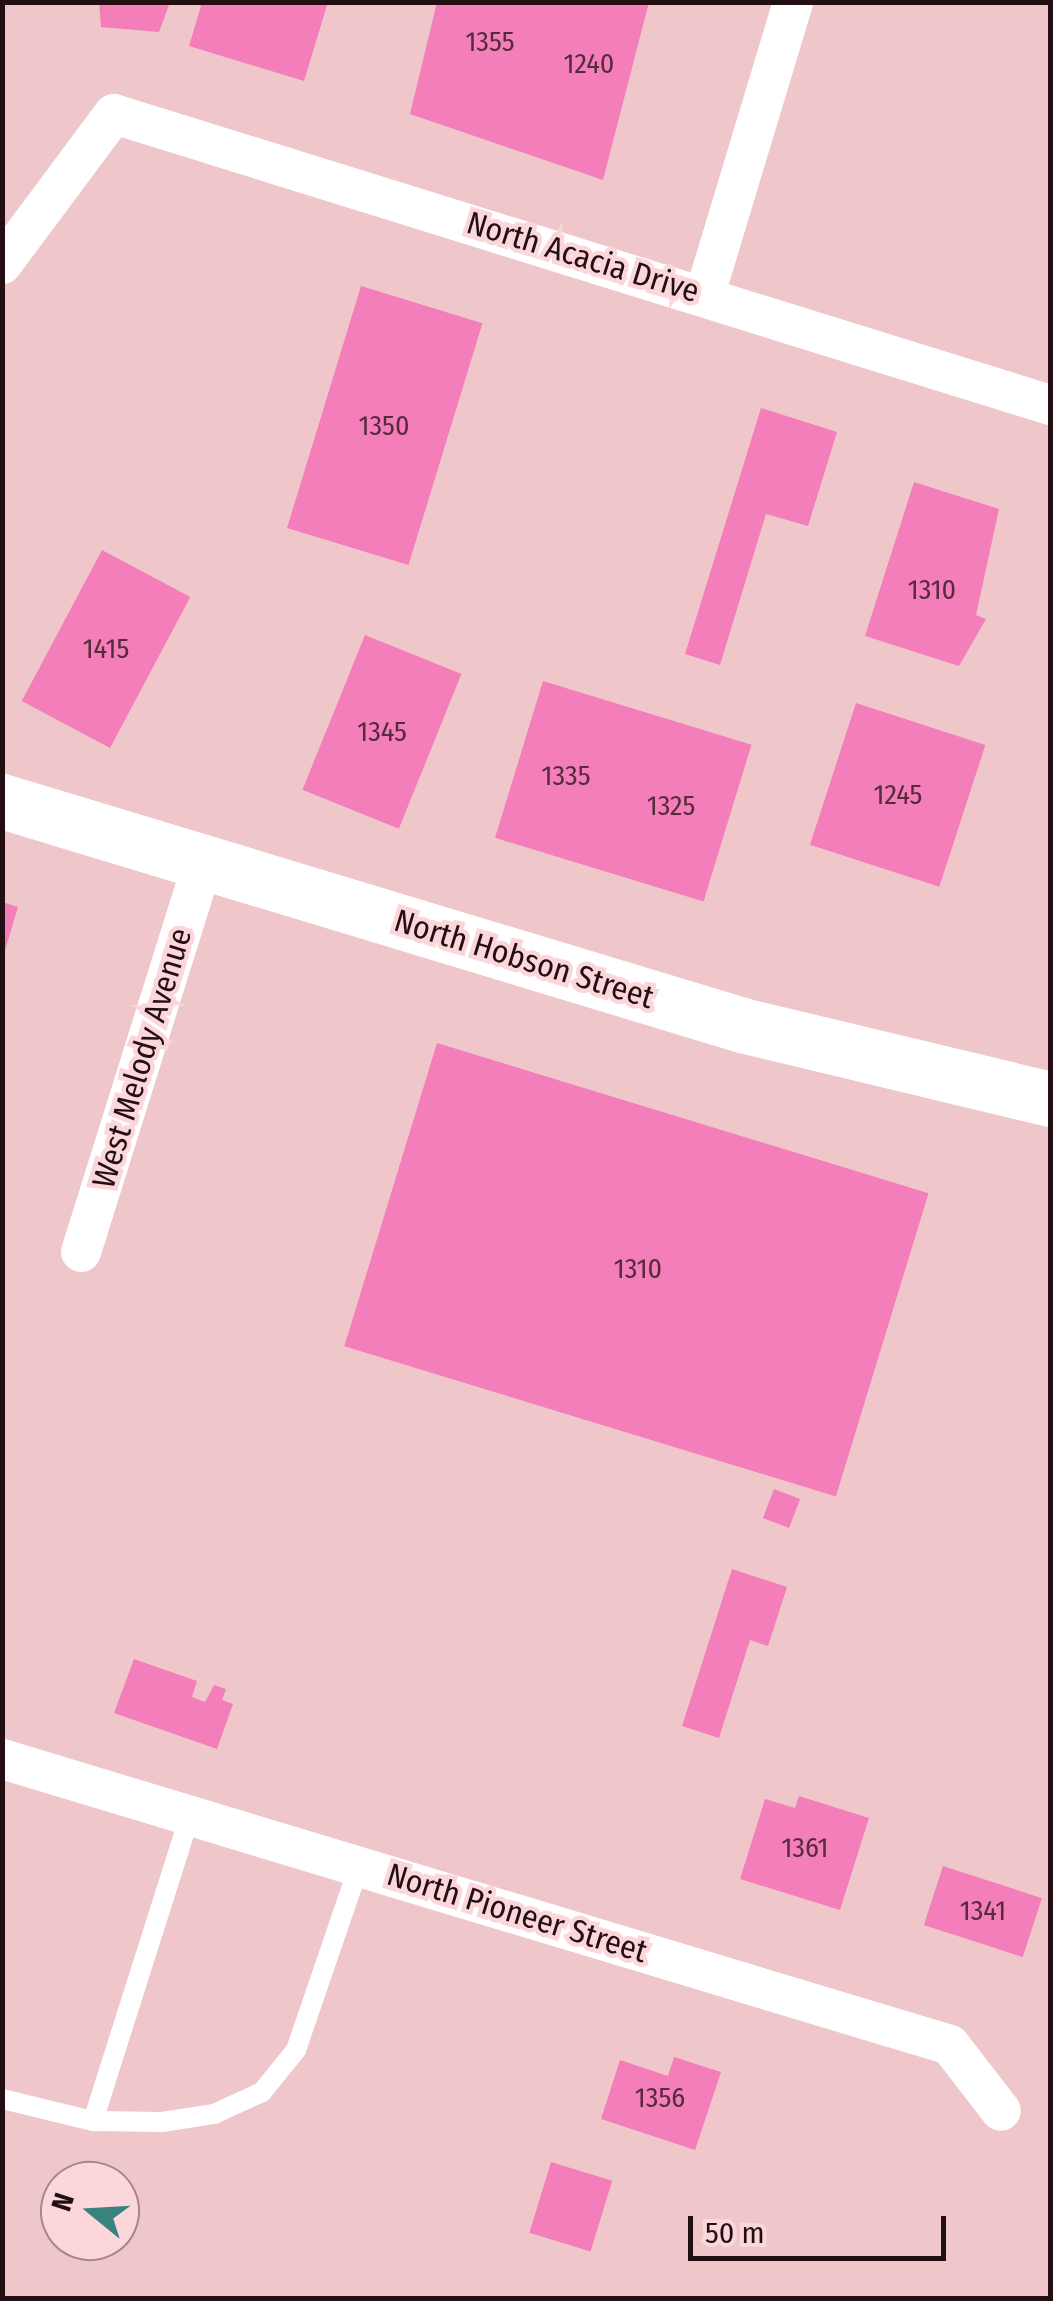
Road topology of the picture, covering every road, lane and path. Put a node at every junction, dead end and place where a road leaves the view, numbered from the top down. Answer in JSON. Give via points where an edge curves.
{"nodes":[{"id":1,"x":793,"y":2,"type":"edge"},
{"id":2,"x":2,"y":264,"type":"edge"},
{"id":3,"x":704,"y":294,"type":"junction"},
{"id":4,"x":1050,"y":405,"type":"edge"},
{"id":5,"x":2,"y":801,"type":"edge"},
{"id":6,"x":203,"y":863,"type":"junction"},
{"id":7,"x":1050,"y":1099,"type":"edge"},
{"id":8,"x":81,"y":1252,"type":"dead end"},
{"id":9,"x":2,"y":1759,"type":"edge"},
{"id":10,"x":190,"y":1816,"type":"junction"},
{"id":11,"x":359,"y":1866,"type":"junction"},
{"id":12,"x":2,"y":2099,"type":"edge"},
{"id":13,"x":1001,"y":2111,"type":"dead end"},
{"id":14,"x":93,"y":2121,"type":"junction"}],
"edges":[{"from":1,"to":3,"type":"street"},
{"from":2,"to":3,"type":"street","name":"North Acacia Drive","via":[[114,114]]},
{"from":3,"to":4,"type":"street","name":"North Acacia Drive"},
{"from":5,"to":6,"type":"street","name":"North Hobson Street"},
{"from":6,"to":7,"type":"street","name":"North Hobson Street","via":[[742,1025]]},
{"from":6,"to":8,"type":"street","name":"West Melody Avenue"},
{"from":9,"to":10,"type":"street","name":"North Pioneer Street"},
{"from":10,"to":11,"type":"street","name":"North Pioneer Street"},
{"from":10,"to":14,"type":"lane"},
{"from":11,"to":13,"type":"street","name":"North Pioneer Street","via":[[950,2045]]},
{"from":11,"to":14,"type":"lane","via":[[296,2050],[262,2092],[214,2114]]},
{"from":12,"to":14,"type":"lane"}]}
